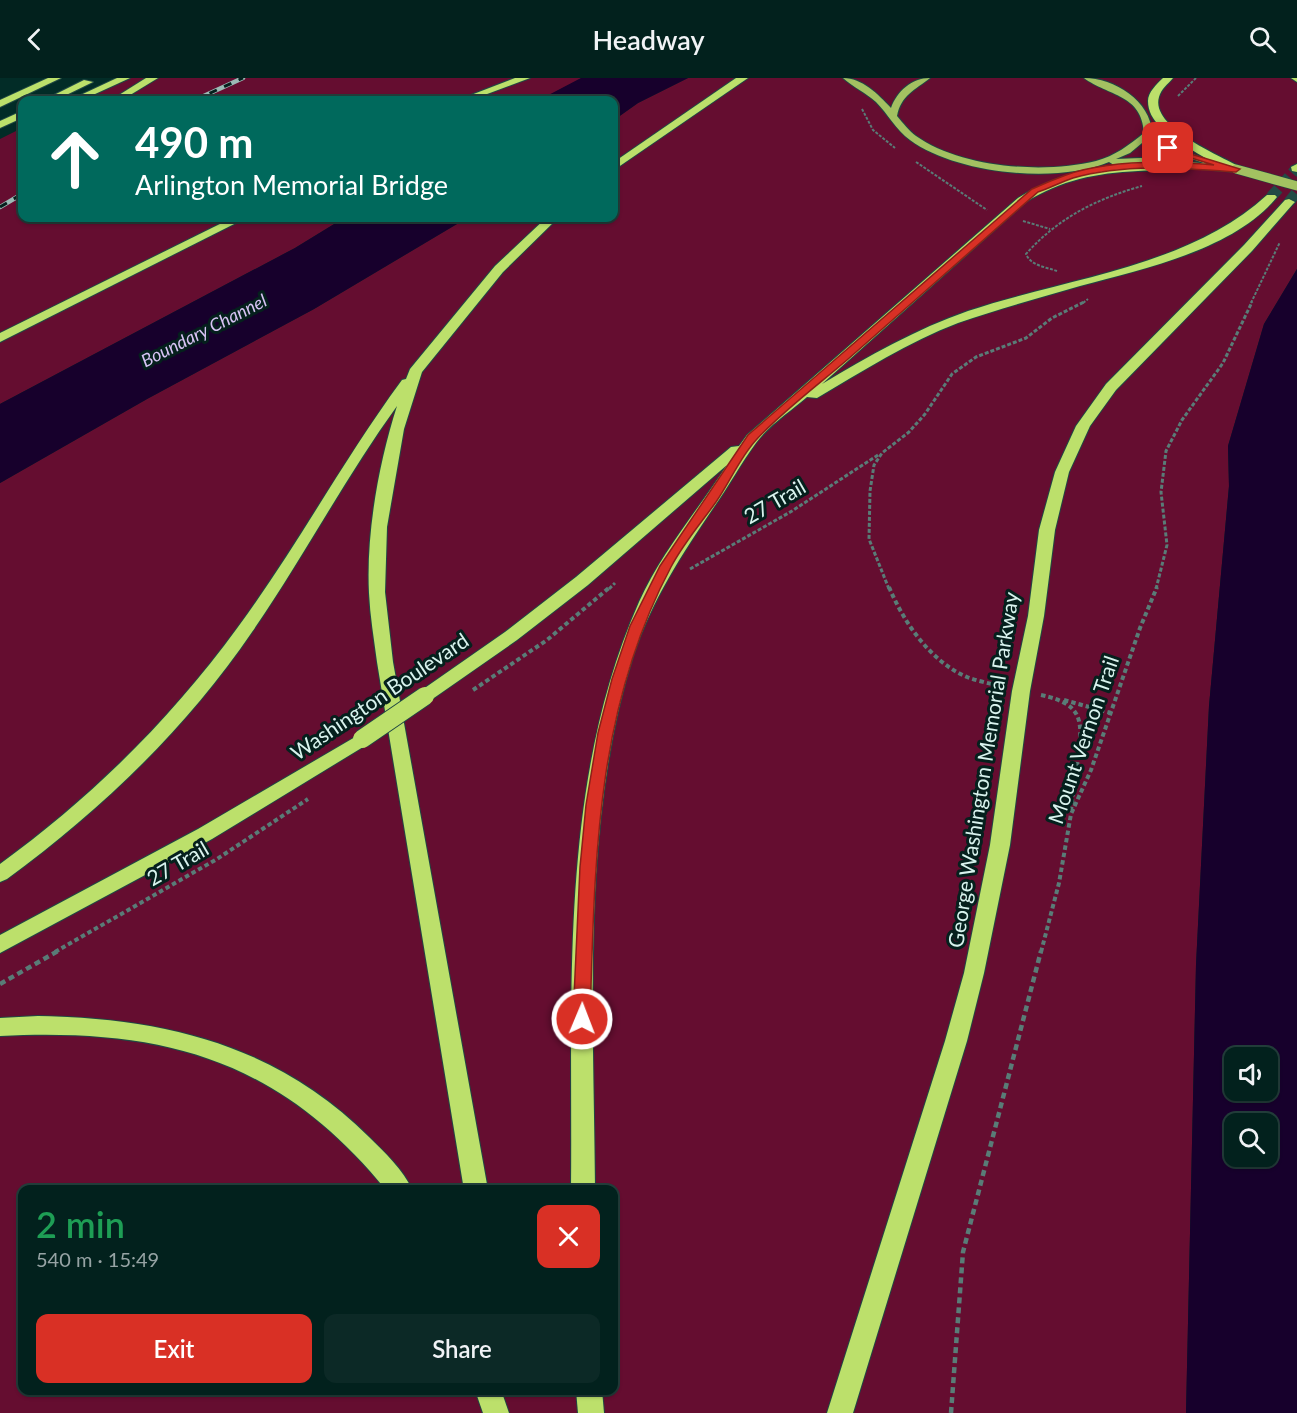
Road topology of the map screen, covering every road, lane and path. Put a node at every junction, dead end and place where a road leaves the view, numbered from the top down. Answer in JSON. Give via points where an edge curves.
{"nodes":[{"id":1,"x":56,"y":78,"type":"edge"},
{"id":2,"x":95,"y":78,"type":"edge"},
{"id":3,"x":125,"y":78,"type":"edge"},
{"id":4,"x":153,"y":78,"type":"edge"},
{"id":5,"x":526,"y":78,"type":"edge"},
{"id":6,"x":743,"y":78,"type":"edge"},
{"id":7,"x":847,"y":78,"type":"edge"},
{"id":8,"x":926,"y":78,"type":"edge"},
{"id":9,"x":1088,"y":78,"type":"edge"},
{"id":10,"x":1168,"y":78,"type":"edge"},
{"id":11,"x":1196,"y":78,"type":"edge"},
{"id":12,"x":57,"y":96,"type":"edge"},
{"id":13,"x":84,"y":96,"type":"edge"},
{"id":14,"x":123,"y":96,"type":"edge"},
{"id":15,"x":474,"y":96,"type":"edge"},
{"id":16,"x":490,"y":96,"type":"edge"},
{"id":17,"x":1174,"y":100,"type":"dead end"},
{"id":18,"x":0,"y":104,"type":"edge"},
{"id":19,"x":1143,"y":111,"type":"junction"},
{"id":20,"x":18,"y":116,"type":"edge"},
{"id":21,"x":893,"y":116,"type":"junction"},
{"id":22,"x":0,"y":125,"type":"edge"},
{"id":23,"x":18,"y":127,"type":"edge"},
{"id":24,"x":1148,"y":134,"type":"junction"},
{"id":25,"x":0,"y":135,"type":"edge"},
{"id":26,"x":618,"y":164,"type":"edge"},
{"id":27,"x":1090,"y":165,"type":"junction"},
{"id":28,"x":1181,"y":165,"type":"junction"},
{"id":29,"x":1236,"y":169,"type":"junction"},
{"id":30,"x":1047,"y":171,"type":"junction"},
{"id":31,"x":1146,"y":185,"type":"dead end"},
{"id":32,"x":1286,"y":195,"type":"edge"},
{"id":33,"x":1012,"y":214,"type":"junction"},
{"id":34,"x":232,"y":222,"type":"edge"},
{"id":35,"x":548,"y":222,"type":"edge"},
{"id":36,"x":1051,"y":229,"type":"junction"},
{"id":37,"x":1283,"y":237,"type":"dead end"},
{"id":38,"x":1062,"y":273,"type":"dead end"},
{"id":39,"x":1087,"y":292,"type":"dead end"},
{"id":40,"x":0,"y":338,"type":"edge"},
{"id":41,"x":415,"y":372,"type":"junction"},
{"id":42,"x":781,"y":412,"type":"junction"},
{"id":43,"x":752,"y":438,"type":"junction"},
{"id":44,"x":882,"y":453,"type":"junction"},
{"id":45,"x":682,"y":569,"type":"dead end"},
{"id":46,"x":1004,"y":687,"type":"dead end"},
{"id":47,"x":1041,"y":695,"type":"dead end"},
{"id":48,"x":1060,"y":699,"type":"junction"},
{"id":49,"x":1111,"y":712,"type":"junction"},
{"id":50,"x":317,"y":794,"type":"dead end"},
{"id":51,"x":1071,"y":814,"type":"junction"},
{"id":52,"x":0,"y":874,"type":"edge"},
{"id":53,"x":0,"y":945,"type":"edge"},
{"id":54,"x":0,"y":984,"type":"edge"},
{"id":55,"x":0,"y":1027,"type":"edge"},
{"id":56,"x":397,"y":1185,"type":"edge"},
{"id":57,"x":475,"y":1185,"type":"edge"},
{"id":58,"x":583,"y":1185,"type":"edge"},
{"id":59,"x":490,"y":1395,"type":"edge"},
{"id":60,"x":501,"y":1395,"type":"edge"},
{"id":61,"x":590,"y":1395,"type":"edge"},
{"id":62,"x":495,"y":1413,"type":"edge"},
{"id":63,"x":503,"y":1413,"type":"edge"},
{"id":64,"x":591,"y":1413,"type":"edge"},
{"id":65,"x":840,"y":1413,"type":"edge"},
{"id":66,"x":951,"y":1413,"type":"edge"}],
"edges":[{"from":1,"to":18,"type":"highway"},
{"from":2,"to":12,"type":"highway"},
{"from":3,"to":13,"type":"highway"},
{"from":4,"to":14,"type":"highway"},
{"from":5,"to":15,"type":"highway"},
{"from":5,"to":16,"type":"highway"},
{"from":6,"to":26,"type":"highway"},
{"from":7,"to":21,"type":"main road","via":[[871,93]]},
{"from":8,"to":21,"type":"main road","via":[[902,95]]},
{"from":9,"to":19,"type":"main road"},
{"from":10,"to":19,"type":"highway","via":[[1147,88]]},
{"from":10,"to":29,"type":"highway","via":[[1153,102],[1158,117],[1176,135]]},
{"from":11,"to":17,"type":"path"},
{"from":19,"to":24,"type":"main road"},
{"from":20,"to":22,"type":"highway"},
{"from":21,"to":30,"type":"main road","via":[[913,138],[946,154],[989,166]]},
{"from":23,"to":25,"type":"highway"},
{"from":24,"to":27,"type":"main road","via":[[1127,152]]},
{"from":24,"to":29,"type":"main road","via":[[1175,151]]},
{"from":27,"to":28,"type":"main road","via":[[1131,161]]},
{"from":27,"to":30,"type":"main road"},
{"from":28,"to":29,"type":"main road"},
{"from":28,"to":33,"type":"highway","via":[[1122,167],[1070,176],[1035,191]]},
{"from":29,"to":32,"type":"main road","bridge":true},
{"from":30,"to":33,"type":"highway","via":[[1020,191]]},
{"from":31,"to":36,"type":"path","via":[[1087,205]]},
{"from":32,"to":42,"type":"highway","via":[[1199,245],[924,332]]},
{"from":32,"to":65,"type":"highway","name":"George Washington Memorial Parkway","via":[[1248,249],[1111,387],[1083,426],[1062,472],[1047,530],[1000,845],[974,974]]},
{"from":33,"to":36,"type":"path"},
{"from":33,"to":42,"type":"highway"},
{"from":34,"to":40,"type":"highway"},
{"from":35,"to":41,"type":"highway","via":[[499,269]]},
{"from":36,"to":38,"type":"path","via":[[1026,256],[1032,263]]},
{"from":37,"to":49,"type":"path","name":"Mount Vernon Trail","via":[[1223,363],[1182,420],[1166,451],[1161,492],[1167,545],[1160,580]]},
{"from":39,"to":44,"type":"path","name":"27 Trail","via":[[1088,299],[1082,304],[1052,318],[1026,338],[976,357],[952,374],[925,414]]},
{"from":41,"to":52,"type":"highway","via":[[375,425],[273,590],[208,681],[101,793]]},
{"from":41,"to":57,"type":"highway","via":[[397,429],[379,527],[379,624]]},
{"from":42,"to":43,"type":"highway"},
{"from":43,"to":53,"type":"highway","name":"Washington Boulevard","bridge":true,"via":[[511,636],[362,739],[205,834]]},
{"from":43,"to":58,"type":"highway","via":[[666,566],[648,600],[621,670],[607,724],[593,805],[585,900]]},
{"from":44,"to":45,"type":"path","name":"27 Trail","via":[[694,569]]},
{"from":44,"to":46,"type":"path","via":[[874,465],[871,482],[869,539],[890,591],[915,633],[953,670]]},
{"from":47,"to":48,"type":"path"},
{"from":48,"to":49,"type":"path"},
{"from":48,"to":51,"type":"path","via":[[1077,713],[1082,726]]},
{"from":49,"to":51,"type":"path","name":"Mount Vernon Trail"},
{"from":50,"to":54,"type":"path","name":"27 Trail","via":[[217,859]]},
{"from":51,"to":66,"type":"path","name":"Mount Vernon Trail","via":[[1059,883],[963,1252]]},
{"from":55,"to":56,"type":"highway","via":[[107,1027],[224,1054],[295,1089],[379,1162]]},
{"from":59,"to":62,"type":"highway"},
{"from":60,"to":63,"type":"highway"},
{"from":61,"to":64,"type":"highway"}]}
